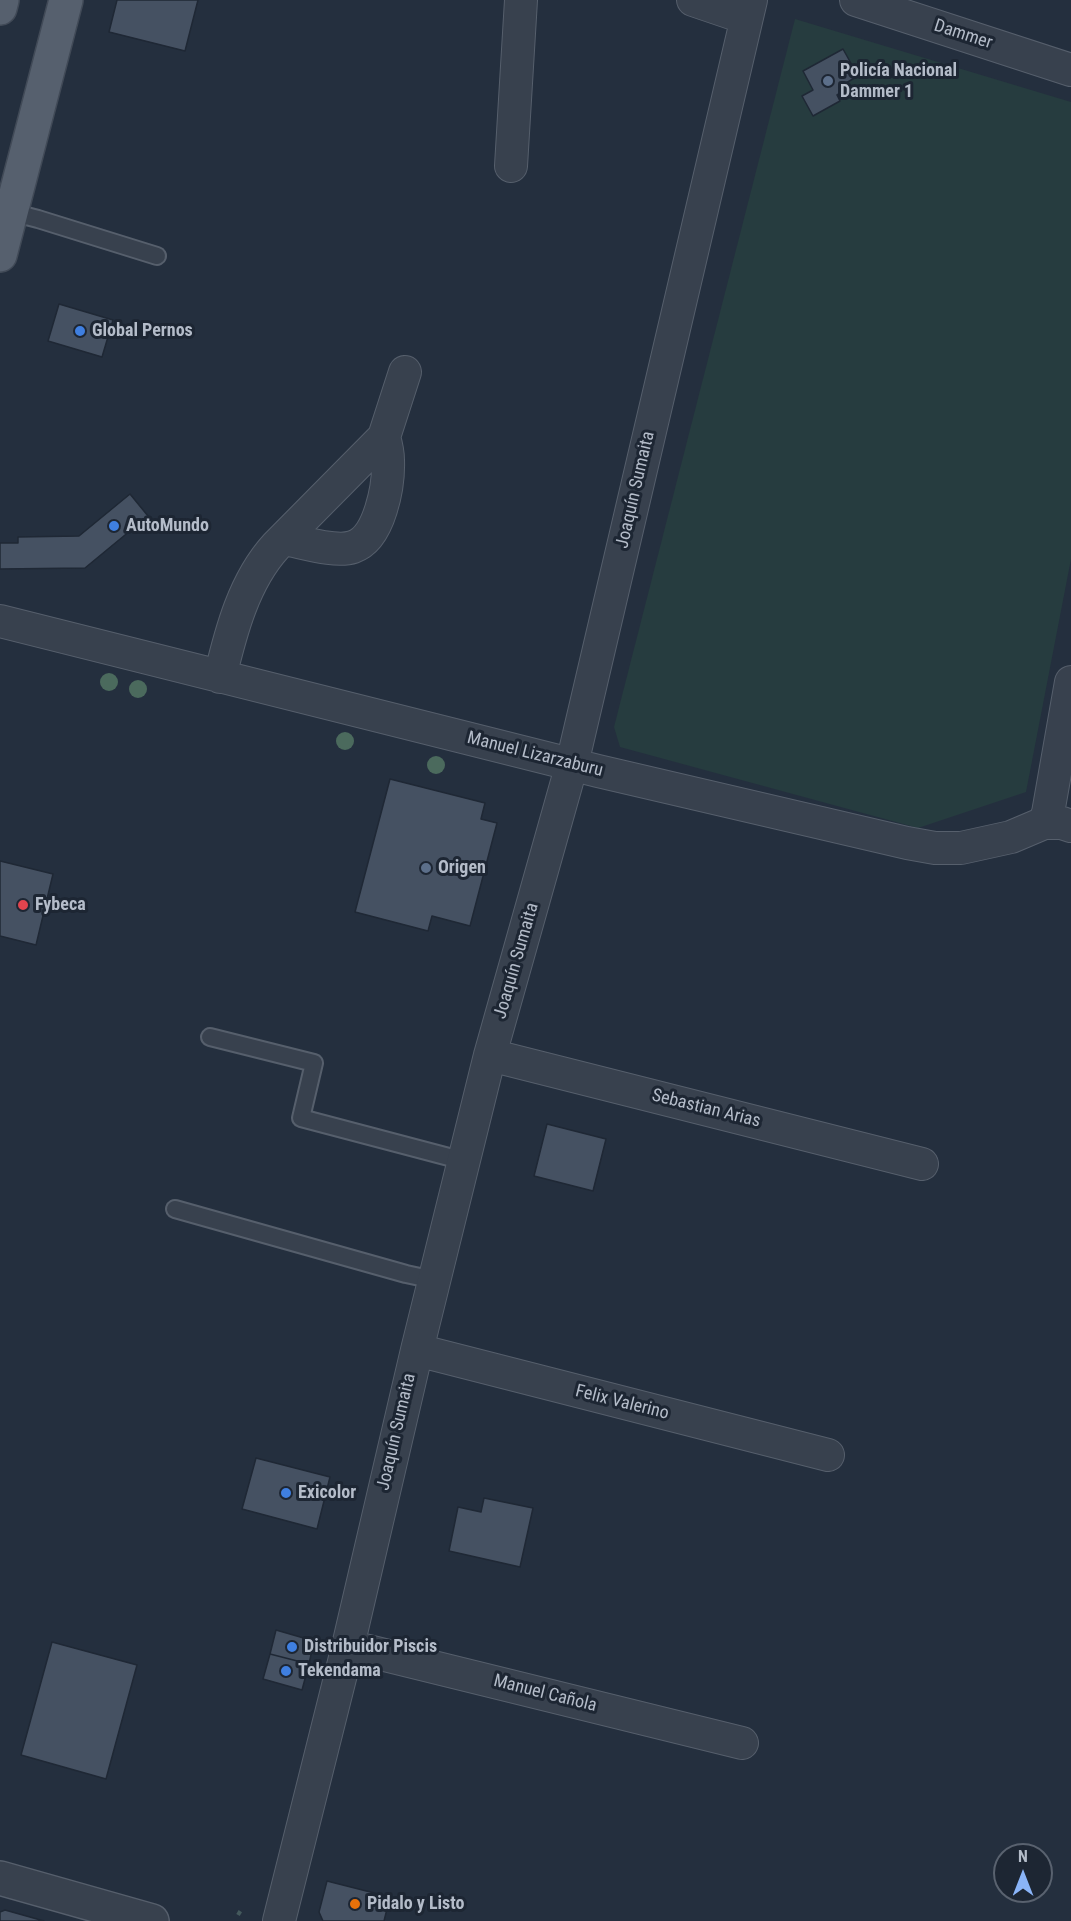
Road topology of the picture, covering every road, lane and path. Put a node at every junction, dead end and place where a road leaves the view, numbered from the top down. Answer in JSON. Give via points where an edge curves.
{"nodes":[{"id":1,"x":2,"y":0,"type":"edge"},
{"id":2,"x":66,"y":0,"type":"edge"},
{"id":3,"x":521,"y":0,"type":"edge"},
{"id":4,"x":693,"y":0,"type":"edge"},
{"id":5,"x":856,"y":0,"type":"edge"},
{"id":6,"x":0,"y":8,"type":"edge"},
{"id":7,"x":748,"y":9,"type":"edge"},
{"id":8,"x":1071,"y":70,"type":"edge"},
{"id":9,"x":512,"y":166,"type":"dead end"},
{"id":10,"x":11,"y":212,"type":"junction"},
{"id":11,"x":0,"y":255,"type":"edge"},
{"id":12,"x":157,"y":256,"type":"dead end"},
{"id":13,"x":405,"y":372,"type":"dead end"},
{"id":14,"x":384,"y":437,"type":"junction"},
{"id":15,"x":284,"y":539,"type":"junction"},
{"id":16,"x":0,"y":621,"type":"edge"},
{"id":17,"x":220,"y":677,"type":"junction"},
{"id":18,"x":1071,"y":682,"type":"edge"},
{"id":19,"x":572,"y":764,"type":"junction"},
{"id":20,"x":1058,"y":824,"type":"edge"},
{"id":21,"x":210,"y":1037,"type":"dead end"},
{"id":22,"x":490,"y":1055,"type":"junction"},
{"id":23,"x":464,"y":1161,"type":"junction"},
{"id":24,"x":922,"y":1164,"type":"dead end"},
{"id":25,"x":175,"y":1209,"type":"dead end"},
{"id":26,"x":434,"y":1280,"type":"junction"},
{"id":27,"x":417,"y":1350,"type":"junction"},
{"id":28,"x":828,"y":1455,"type":"dead end"},
{"id":29,"x":348,"y":1646,"type":"junction"},
{"id":30,"x":742,"y":1743,"type":"dead end"},
{"id":31,"x":0,"y":1878,"type":"edge"},
{"id":32,"x":241,"y":1910,"type":"dead end"},
{"id":33,"x":238,"y":1915,"type":"dead end"},
{"id":34,"x":152,"y":1921,"type":"edge"},
{"id":35,"x":279,"y":1921,"type":"edge"}],
"edges":[{"from":1,"to":6,"type":"main road"},
{"from":2,"to":10,"type":"main road"},
{"from":3,"to":9,"type":"street"},
{"from":4,"to":7,"type":"street"},
{"from":5,"to":8,"type":"street","name":"Dammer"},
{"from":7,"to":19,"type":"street","name":"Joaquín Sumaita"},
{"from":10,"to":11,"type":"main road"},
{"from":10,"to":12,"type":"lane"},
{"from":13,"to":14,"type":"street"},
{"from":14,"to":15,"type":"street"},
{"from":14,"to":15,"type":"street","via":[[388,461],[383,498],[377,523],[360,544],[339,549]]},
{"from":15,"to":17,"type":"street","via":[[253,577]]},
{"from":16,"to":17,"type":"street","name":"Manuel Lizarzaburu"},
{"from":17,"to":19,"type":"street","name":"Manuel Lizarzaburu"},
{"from":18,"to":20,"type":"street","via":[[1048,813]]},
{"from":19,"to":20,"type":"street","name":"Manuel Lizarzaburu","via":[[935,848],[987,844]]},
{"from":19,"to":22,"type":"street","name":"Joaquín Sumaita"},
{"from":21,"to":23,"type":"lane","via":[[314,1063],[301,1118]]},
{"from":22,"to":23,"type":"street","name":"Joaquín Sumaita"},
{"from":22,"to":24,"type":"street","name":"Sebastian Arias"},
{"from":23,"to":26,"type":"street","name":"Joaquín Sumaita"},
{"from":25,"to":26,"type":"lane"},
{"from":26,"to":27,"type":"street","name":"Joaquín Sumaita"},
{"from":27,"to":28,"type":"street","name":"Felix Valerino"},
{"from":27,"to":29,"type":"street","name":"Joaquín Sumaita"},
{"from":29,"to":30,"type":"street","name":"Manuel Cañola"},
{"from":29,"to":35,"type":"street","name":"Joaquín Sumaita"},
{"from":31,"to":34,"type":"street"},
{"from":32,"to":33,"type":"path"}]}
